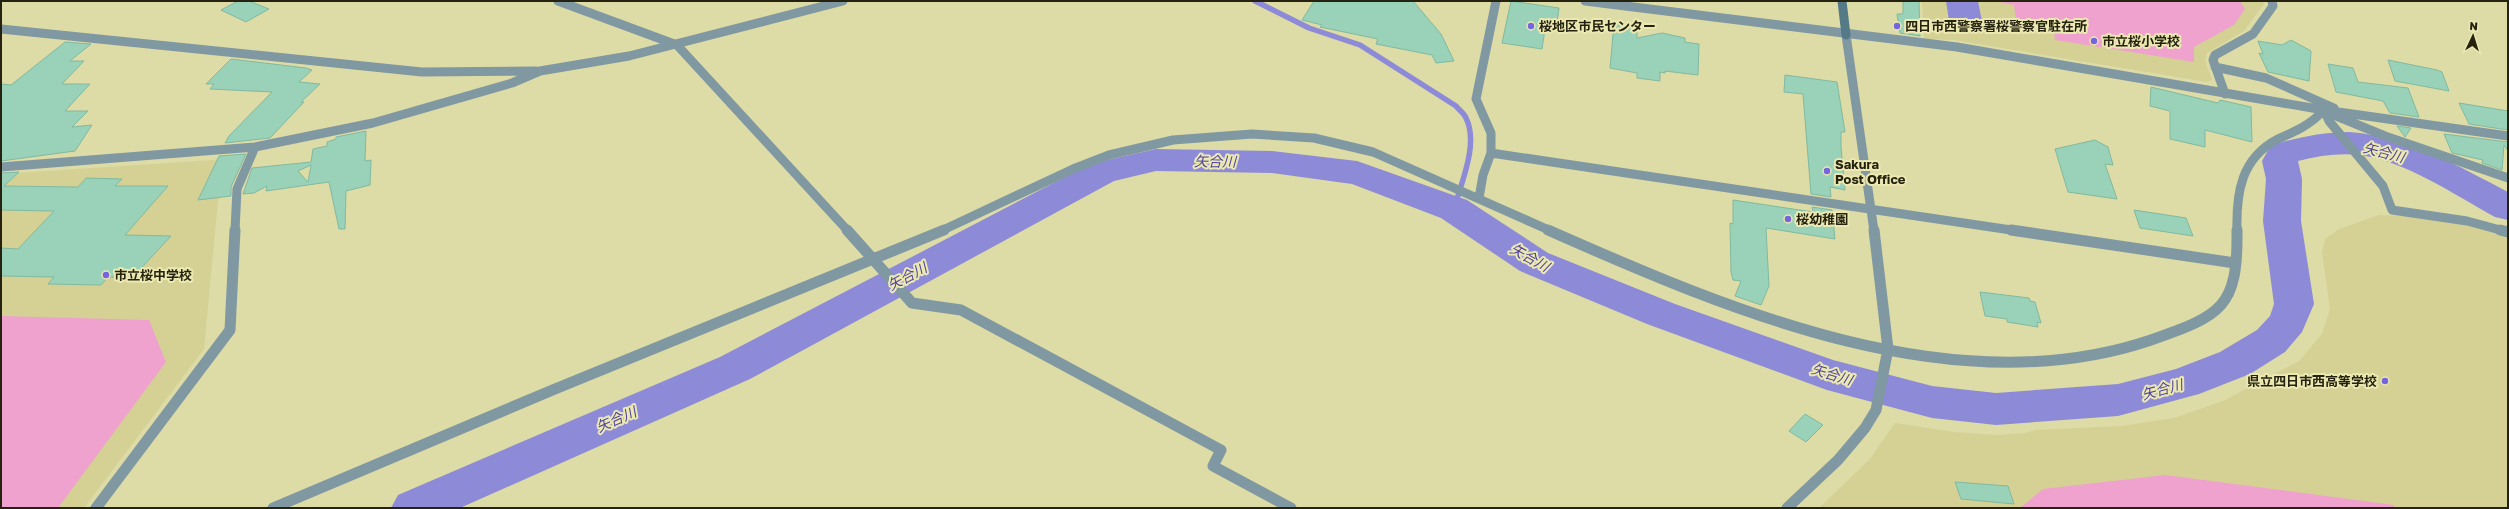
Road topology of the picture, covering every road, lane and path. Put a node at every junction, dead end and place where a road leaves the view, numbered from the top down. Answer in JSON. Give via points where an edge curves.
{"nodes":[{"id":1,"x":558,"y":1,"type":"edge"},
{"id":2,"x":843,"y":1,"type":"edge"},
{"id":3,"x":1496,"y":1,"type":"edge"},
{"id":4,"x":1585,"y":1,"type":"edge"},
{"id":5,"x":1842,"y":1,"type":"edge"},
{"id":6,"x":2272,"y":1,"type":"edge"},
{"id":7,"x":1,"y":29,"type":"edge"},
{"id":8,"x":1846,"y":35,"type":"junction"},
{"id":9,"x":677,"y":45,"type":"junction"},
{"id":10,"x":2215,"y":67,"type":"junction"},
{"id":11,"x":540,"y":71,"type":"junction"},
{"id":12,"x":2225,"y":94,"type":"junction"},
{"id":13,"x":2324,"y":110,"type":"junction"},
{"id":14,"x":2347,"y":113,"type":"junction"},
{"id":15,"x":2508,"y":136,"type":"edge"},
{"id":16,"x":255,"y":147,"type":"junction"},
{"id":17,"x":1491,"y":153,"type":"junction"},
{"id":18,"x":1,"y":167,"type":"edge"},
{"id":19,"x":2508,"y":178,"type":"edge"},
{"id":20,"x":1475,"y":197,"type":"junction"},
{"id":21,"x":1872,"y":210,"type":"junction"},
{"id":22,"x":2508,"y":232,"type":"edge"},
{"id":23,"x":878,"y":263,"type":"junction"},
{"id":24,"x":2235,"y":263,"type":"junction"},
{"id":25,"x":1888,"y":349,"type":"junction"},
{"id":26,"x":96,"y":508,"type":"edge"},
{"id":27,"x":273,"y":508,"type":"edge"},
{"id":28,"x":1291,"y":508,"type":"edge"},
{"id":29,"x":1787,"y":508,"type":"edge"}],
"edges":[{"from":1,"to":9,"type":"street"},
{"from":2,"to":9,"type":"street"},
{"from":3,"to":17,"type":"street","via":[[1476,99],[1491,133]]},
{"from":4,"to":8,"type":"street"},
{"from":5,"to":8,"type":"street"},
{"from":6,"to":10,"type":"street","via":[[2273,6],[2253,34],[2215,55]]},
{"from":7,"to":11,"type":"street","via":[[422,72]]},
{"from":8,"to":12,"type":"street","via":[[1957,48]]},
{"from":8,"to":21,"type":"street"},
{"from":9,"to":11,"type":"street"},
{"from":9,"to":23,"type":"street"},
{"from":10,"to":12,"type":"street"},
{"from":10,"to":14,"type":"street","via":[[2266,78]]},
{"from":11,"to":16,"type":"street","via":[[512,83],[373,123]]},
{"from":12,"to":13,"type":"street"},
{"from":13,"to":14,"type":"street"},
{"from":13,"to":19,"type":"street","via":[[2378,134]]},
{"from":13,"to":22,"type":"street","via":[[2328,121],[2383,186],[2392,210],[2467,221]]},
{"from":13,"to":24,"type":"street","via":[[2317,120],[2269,142],[2248,164],[2237,194]]},
{"from":14,"to":15,"type":"street"},
{"from":16,"to":18,"type":"street"},
{"from":16,"to":26,"type":"street","via":[[237,189],[230,330]]},
{"from":17,"to":20,"type":"street"},
{"from":17,"to":21,"type":"street"},
{"from":20,"to":23,"type":"street","via":[[1376,153],[1320,139],[1256,134],[1189,138],[1104,156]]},
{"from":20,"to":25,"type":"street","via":[[1579,243],[1721,300],[1780,321]]},
{"from":21,"to":24,"type":"street"},
{"from":21,"to":25,"type":"street"},
{"from":23,"to":27,"type":"street","via":[[600,370]]},
{"from":23,"to":28,"type":"street","via":[[912,303],[961,310],[1221,450],[1213,466]]},
{"from":24,"to":25,"type":"street","via":[[2234,287],[2221,306],[2187,325],[2111,353],[2063,360],[2010,362],[1943,359]]},
{"from":25,"to":29,"type":"street","via":[[1876,410],[1865,428],[1838,460]]}]}
